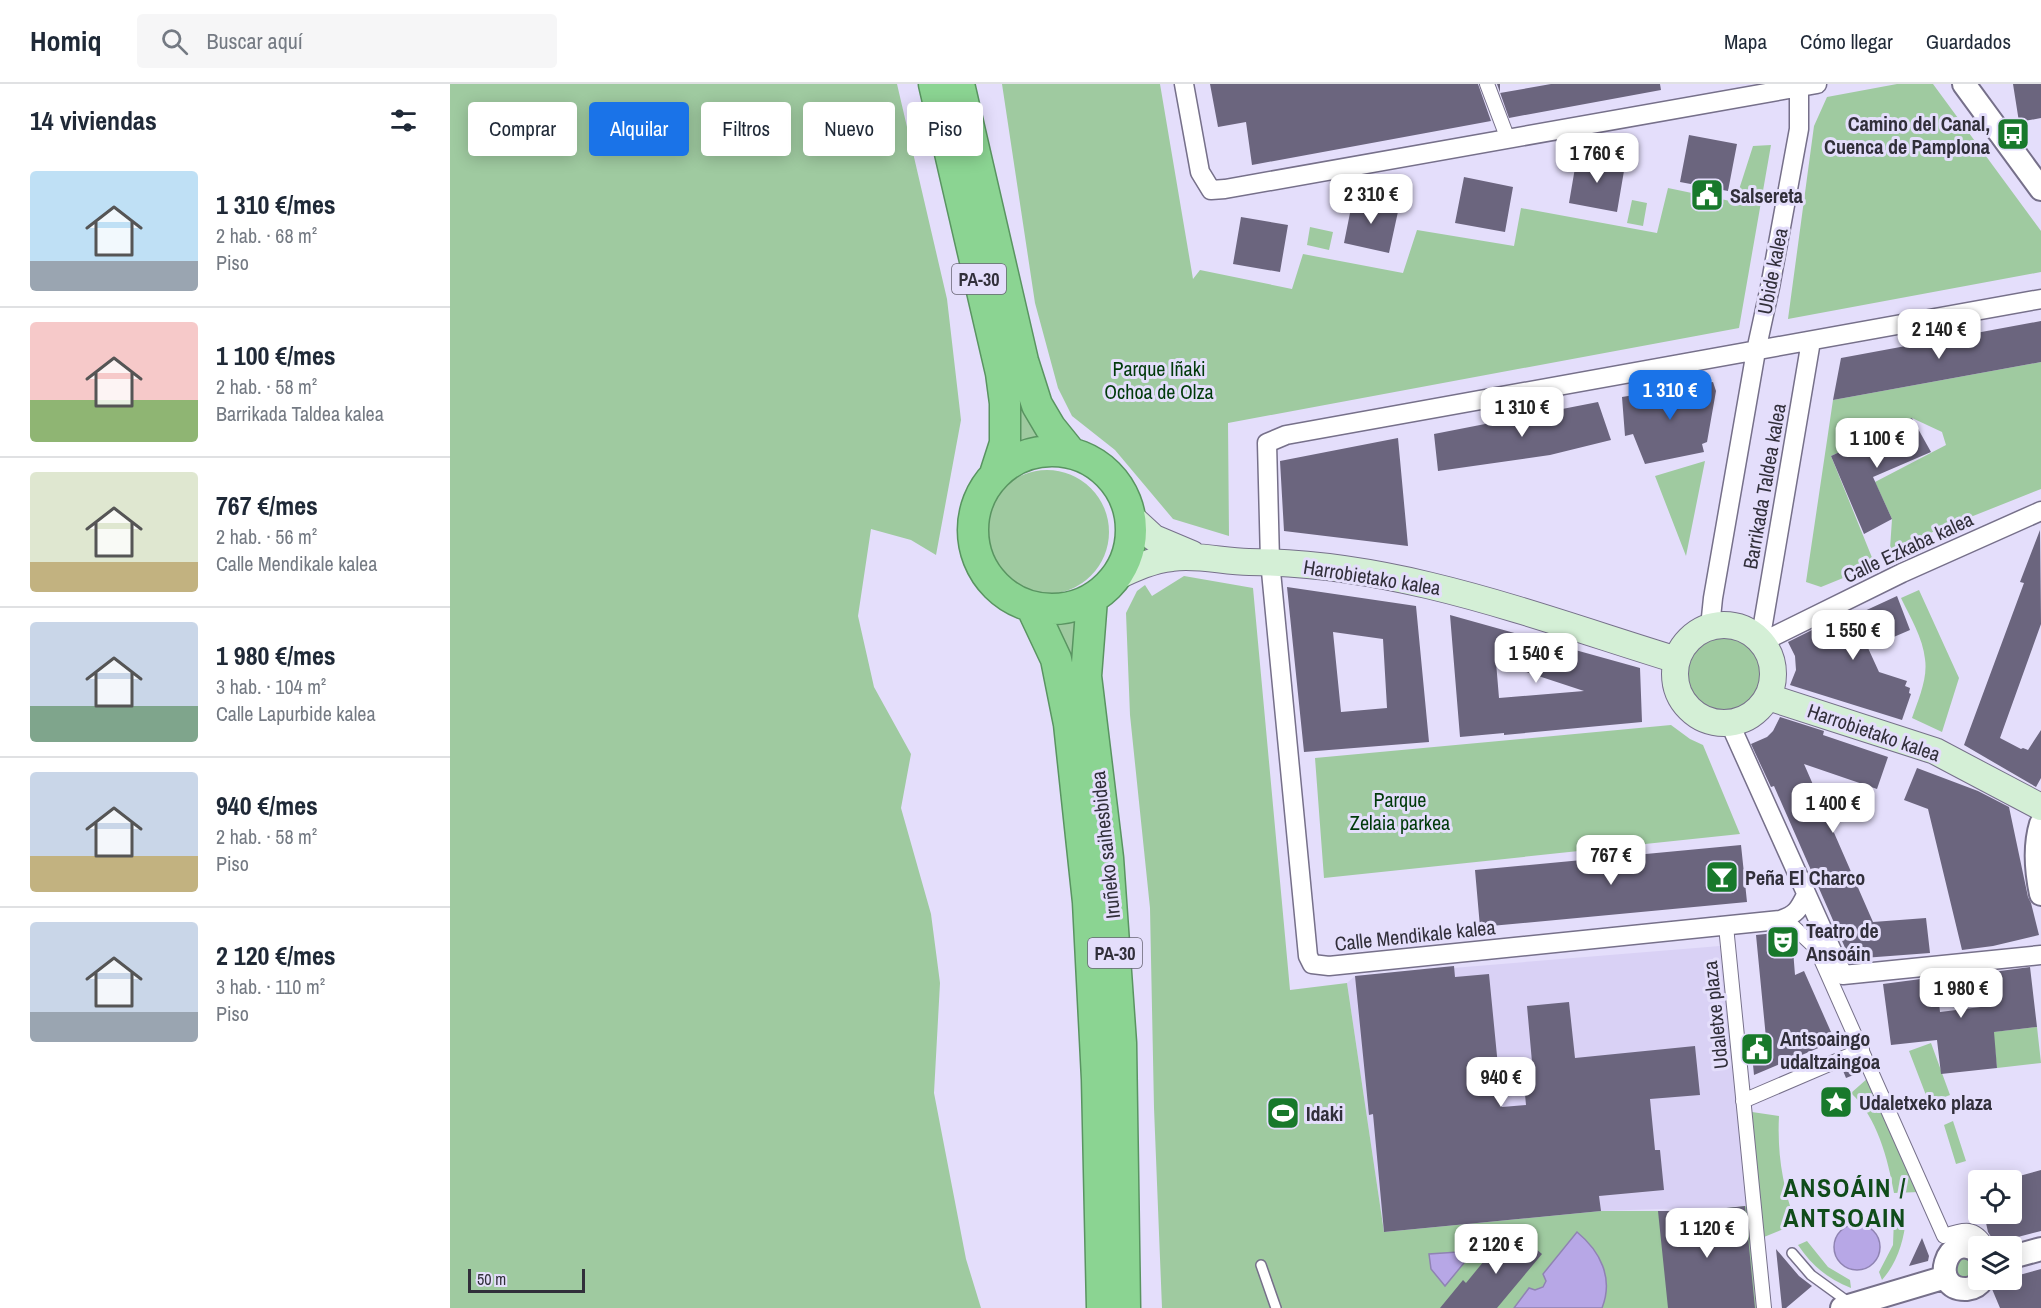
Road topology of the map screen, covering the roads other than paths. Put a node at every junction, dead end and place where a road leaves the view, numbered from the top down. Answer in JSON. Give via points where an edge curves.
{"nodes":[{"id":1,"x":934,"y":84,"type":"edge"},
{"id":2,"x":959,"y":84,"type":"edge"},
{"id":3,"x":1184,"y":84,"type":"edge"},
{"id":4,"x":1487,"y":84,"type":"edge"},
{"id":5,"x":1964,"y":84,"type":"edge"},
{"id":6,"x":1805,"y":85,"type":"edge"},
{"id":7,"x":1506,"y":134,"type":"dead end"},
{"id":8,"x":2041,"y":189,"type":"edge"},
{"id":9,"x":2041,"y":299,"type":"edge"},
{"id":10,"x":1811,"y":341,"type":"junction"},
{"id":11,"x":1756,"y":351,"type":"junction"},
{"id":12,"x":1071,"y":453,"type":"junction"},
{"id":13,"x":995,"y":474,"type":"junction"},
{"id":14,"x":2041,"y":511,"type":"edge"},
{"id":15,"x":1130,"y":516,"type":"junction"},
{"id":16,"x":1201,"y":558,"type":"junction"},
{"id":17,"x":1270,"y":561,"type":"junction"},
{"id":18,"x":1116,"y":577,"type":"junction"},
{"id":19,"x":1092,"y":599,"type":"junction"},
{"id":20,"x":1032,"y":608,"type":"junction"},
{"id":21,"x":1710,"y":627,"type":"junction"},
{"id":22,"x":1759,"y":639,"type":"junction"},
{"id":23,"x":1677,"y":660,"type":"junction"},
{"id":24,"x":1768,"y":697,"type":"junction"},
{"id":25,"x":1730,"y":724,"type":"junction"},
{"id":26,"x":2041,"y":807,"type":"edge"},
{"id":27,"x":2041,"y":824,"type":"edge"},
{"id":28,"x":2041,"y":894,"type":"edge"},
{"id":29,"x":1806,"y":895,"type":"junction"},
{"id":30,"x":1785,"y":919,"type":"junction"},
{"id":31,"x":1725,"y":926,"type":"junction"},
{"id":32,"x":2041,"y":955,"type":"edge"},
{"id":33,"x":1862,"y":1050,"type":"junction"},
{"id":34,"x":1743,"y":1101,"type":"junction"},
{"id":35,"x":1981,"y":1236,"type":"edge"},
{"id":36,"x":1968,"y":1247,"type":"edge"},
{"id":37,"x":2041,"y":1249,"type":"edge"},
{"id":38,"x":1792,"y":1253,"type":"dead end"},
{"id":39,"x":2022,"y":1254,"type":"edge"},
{"id":40,"x":1262,"y":1265,"type":"dead end"},
{"id":41,"x":1946,"y":1277,"type":"junction"},
{"id":42,"x":1977,"y":1292,"type":"edge"},
{"id":43,"x":1847,"y":1306,"type":"edge"},
{"id":44,"x":1102,"y":1308,"type":"edge"},
{"id":45,"x":1125,"y":1308,"type":"edge"},
{"id":46,"x":1276,"y":1308,"type":"edge"},
{"id":47,"x":1764,"y":1308,"type":"edge"}],
"edges":[{"from":1,"to":13,"type":"highway","number":"PA-30","via":[[1001,373],[1005,443]]},
{"from":2,"to":12,"type":"highway","number":"PA-30","via":[[1023,361],[1037,405]]},
{"from":3,"to":6,"type":"street","via":[[1200,172],[1211,190]]},
{"from":4,"to":7,"type":"street"},
{"from":5,"to":8,"type":"street"},
{"from":6,"to":11,"type":"street","name":"Ubide kalea"},
{"from":9,"to":10,"type":"street"},
{"from":10,"to":11,"type":"street"},
{"from":10,"to":22,"type":"street","name":"Barrikada Taldea kalea"},
{"from":11,"to":17,"type":"street","via":[[1286,435],[1267,443]]},
{"from":11,"to":21,"type":"street","name":"Barrikada Taldea kalea"},
{"from":12,"to":13,"type":"highway","number":"PA-30","via":[[1044,451],[1017,458]]},
{"from":12,"to":15,"type":"highway","number":"PA-30","via":[[1110,476],[1123,495]]},
{"from":13,"to":20,"type":"highway","number":"PA-30","via":[[981,493],[973,516],[972,540],[979,563],[992,583],[1010,598]]},
{"from":14,"to":22,"type":"street","name":"Calle Ezkaba kalea"},
{"from":15,"to":16,"type":"main road","name":"Harrobietako kalea","via":[[1154,538]]},
{"from":15,"to":18,"type":"highway","number":"PA-30","via":[[1131,537]]},
{"from":16,"to":17,"type":"main road","name":"Harrobietako kalea"},
{"from":16,"to":18,"type":"main road","name":"Harrobietako kalea","via":[[1174,557],[1146,563]]},
{"from":17,"to":23,"type":"main road","name":"Harrobietako kalea","via":[[1396,576]]},
{"from":17,"to":31,"type":"street","name":"Calle Mendikale kalea","via":[[1308,956],[1312,964],[1329,966]]},
{"from":18,"to":19,"type":"highway","number":"PA-30"},
{"from":19,"to":20,"type":"highway","number":"PA-30","via":[[1073,607]]},
{"from":19,"to":45,"type":"highway","name":"Iruñeko saihesbidea","number":"PA-30","via":[[1086,676],[1108,858],[1121,1043]]},
{"from":20,"to":44,"type":"highway","name":"Iruñeko saihesbidea","number":"PA-30","via":[[1056,659],[1067,714],[1088,902]]},
{"from":21,"to":22,"type":"main road","via":[[1741,627]]},
{"from":21,"to":23,"type":"main road","via":[[1695,634]]},
{"from":22,"to":24,"type":"main road","via":[[1770,654],[1773,669]]},
{"from":23,"to":25,"type":"main road","via":[[1678,692],[1686,706],[1698,717]]},
{"from":24,"to":25,"type":"main road","via":[[1759,710]]},
{"from":24,"to":26,"type":"main road","name":"Harrobietako kalea","via":[[1935,751]]},
{"from":25,"to":29,"type":"street"},
{"from":27,"to":28,"type":"street","via":[[2035,854]]},
{"from":29,"to":30,"type":"street","via":[[1799,911]]},
{"from":29,"to":32,"type":"street","via":[[1843,975]]},
{"from":30,"to":31,"type":"street","name":"Calle Mendikale kalea"},
{"from":30,"to":33,"type":"street","via":[[1816,948]]},
{"from":31,"to":34,"type":"street","name":"Udaletxe plaza"},
{"from":33,"to":34,"type":"street"},
{"from":33,"to":35,"type":"street","via":[[1944,1236],[1959,1231]]},
{"from":34,"to":47,"type":"street","name":"Udaletxe plaza"},
{"from":36,"to":41,"type":"street","via":[[1954,1250],[1947,1257]]},
{"from":37,"to":39,"type":"street"},
{"from":38,"to":43,"type":"lane"},
{"from":40,"to":46,"type":"lane"},
{"from":41,"to":42,"type":"street","via":[[1960,1288]]},
{"from":41,"to":43,"type":"street"}]}
